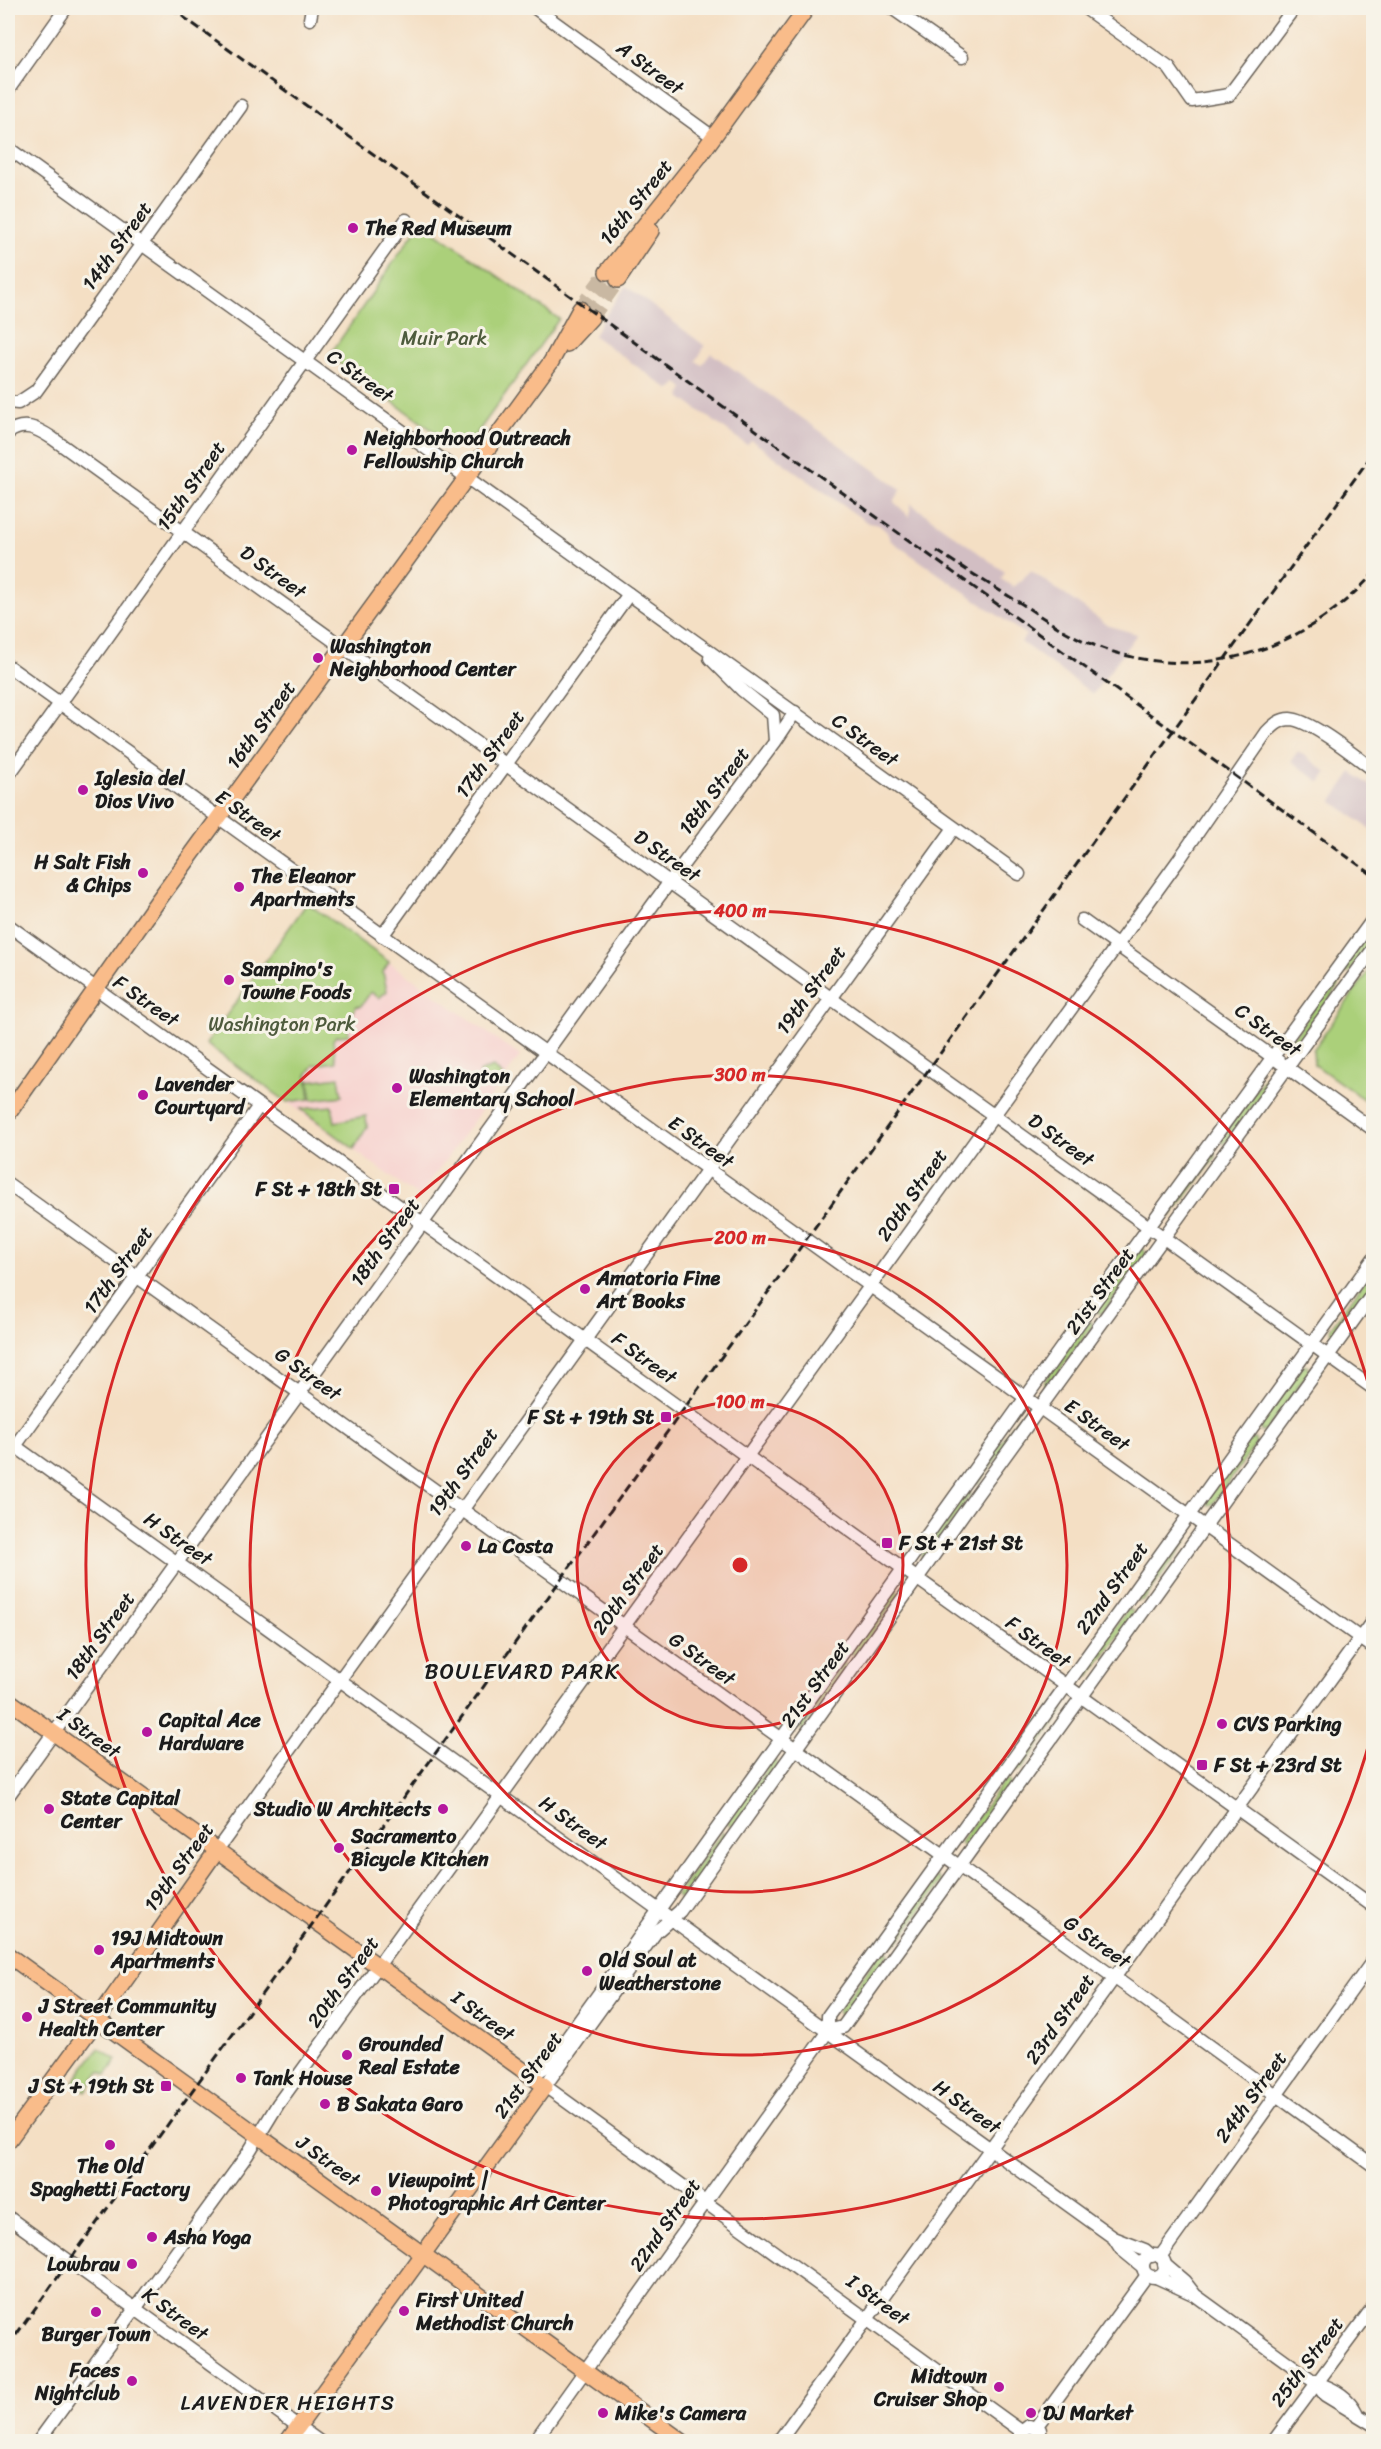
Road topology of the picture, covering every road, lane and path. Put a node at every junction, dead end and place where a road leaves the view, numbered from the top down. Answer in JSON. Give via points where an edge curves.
{"nodes":[{"id":1,"x":66,"y":8,"type":"edge"},
{"id":2,"x":535,"y":8,"type":"edge"},
{"id":3,"x":807,"y":8,"type":"edge"},
{"id":4,"x":892,"y":8,"type":"edge"},
{"id":5,"x":1085,"y":8,"type":"edge"},
{"id":6,"x":1294,"y":8,"type":"edge"},
{"id":7,"x":962,"y":57,"type":"dead end"},
{"id":8,"x":8,"y":90,"type":"edge"},
{"id":9,"x":241,"y":106,"type":"dead end"},
{"id":10,"x":713,"y":137,"type":"junction"},
{"id":11,"x":8,"y":148,"type":"edge"},
{"id":12,"x":406,"y":220,"type":"dead end"},
{"id":13,"x":142,"y":245,"type":"junction"},
{"id":14,"x":613,"y":276,"type":"tunnel mouth"},
{"id":15,"x":585,"y":313,"type":"tunnel mouth"},
{"id":16,"x":305,"y":361,"type":"junction"},
{"id":17,"x":13,"y":403,"type":"edge"},
{"id":18,"x":8,"y":433,"type":"edge"},
{"id":19,"x":468,"y":477,"type":"junction"},
{"id":20,"x":183,"y":532,"type":"junction"},
{"id":21,"x":629,"y":594,"type":"junction"},
{"id":22,"x":689,"y":636,"type":"junction"},
{"id":23,"x":344,"y":648,"type":"junction"},
{"id":24,"x":8,"y":666,"type":"edge"},
{"id":25,"x":60,"y":703,"type":"junction"},
{"id":26,"x":795,"y":712,"type":"junction"},
{"id":27,"x":775,"y":742,"type":"junction"},
{"id":28,"x":505,"y":766,"type":"junction"},
{"id":29,"x":1374,"y":770,"type":"edge"},
{"id":30,"x":8,"y":776,"type":"edge"},
{"id":31,"x":218,"y":819,"type":"junction"},
{"id":32,"x":954,"y":828,"type":"junction"},
{"id":33,"x":1019,"y":874,"type":"dead end"},
{"id":34,"x":669,"y":882,"type":"junction"},
{"id":35,"x":1374,"y":918,"type":"edge"},
{"id":36,"x":1082,"y":920,"type":"dead end"},
{"id":37,"x":8,"y":925,"type":"edge"},
{"id":38,"x":382,"y":936,"type":"junction"},
{"id":39,"x":1117,"y":945,"type":"junction"},
{"id":40,"x":1374,"y":948,"type":"edge"},
{"id":41,"x":1333,"y":972,"type":"junction"},
{"id":42,"x":1348,"y":984,"type":"junction"},
{"id":43,"x":96,"y":989,"type":"junction"},
{"id":44,"x":831,"y":999,"type":"junction"},
{"id":45,"x":544,"y":1053,"type":"junction"},
{"id":46,"x":1271,"y":1056,"type":"junction"},
{"id":47,"x":1288,"y":1068,"type":"junction"},
{"id":48,"x":259,"y":1106,"type":"junction"},
{"id":49,"x":8,"y":1114,"type":"edge"},
{"id":50,"x":992,"y":1115,"type":"junction"},
{"id":51,"x":1374,"y":1130,"type":"edge"},
{"id":52,"x":707,"y":1170,"type":"junction"},
{"id":53,"x":8,"y":1184,"type":"edge"},
{"id":54,"x":423,"y":1223,"type":"junction"},
{"id":55,"x":1149,"y":1227,"type":"junction"},
{"id":56,"x":1164,"y":1238,"type":"junction"},
{"id":57,"x":1374,"y":1258,"type":"edge"},
{"id":58,"x":138,"y":1276,"type":"junction"},
{"id":59,"x":870,"y":1287,"type":"junction"},
{"id":60,"x":1374,"y":1292,"type":"edge"},
{"id":61,"x":584,"y":1339,"type":"junction"},
{"id":62,"x":1311,"y":1344,"type":"junction"},
{"id":63,"x":1328,"y":1356,"type":"junction"},
{"id":64,"x":1374,"y":1389,"type":"edge"},
{"id":65,"x":299,"y":1392,"type":"junction"},
{"id":66,"x":1026,"y":1398,"type":"junction"},
{"id":67,"x":1041,"y":1408,"type":"junction"},
{"id":68,"x":10,"y":1448,"type":"edge"},
{"id":69,"x":748,"y":1456,"type":"junction"},
{"id":70,"x":462,"y":1509,"type":"junction"},
{"id":71,"x":1188,"y":1516,"type":"junction"},
{"id":72,"x":1204,"y":1527,"type":"junction"},
{"id":73,"x":178,"y":1562,"type":"junction"},
{"id":74,"x":903,"y":1569,"type":"junction"},
{"id":75,"x":917,"y":1579,"type":"junction"},
{"id":76,"x":1374,"y":1619,"type":"edge"},
{"id":77,"x":625,"y":1627,"type":"junction"},
{"id":78,"x":1360,"y":1638,"type":"junction"},
{"id":79,"x":1374,"y":1648,"type":"edge"},
{"id":80,"x":340,"y":1680,"type":"junction"},
{"id":81,"x":1066,"y":1685,"type":"junction"},
{"id":82,"x":1081,"y":1697,"type":"junction"},
{"id":83,"x":8,"y":1700,"type":"edge"},
{"id":84,"x":54,"y":1733,"type":"junction"},
{"id":85,"x":780,"y":1739,"type":"junction"},
{"id":86,"x":795,"y":1749,"type":"junction"},
{"id":87,"x":8,"y":1796,"type":"edge"},
{"id":88,"x":501,"y":1796,"type":"junction"},
{"id":89,"x":1236,"y":1808,"type":"junction"},
{"id":90,"x":217,"y":1850,"type":"junction"},
{"id":91,"x":943,"y":1856,"type":"junction"},
{"id":92,"x":958,"y":1867,"type":"junction"},
{"id":93,"x":1374,"y":1907,"type":"edge"},
{"id":94,"x":658,"y":1908,"type":"junction"},
{"id":95,"x":672,"y":1918,"type":"junction"},
{"id":96,"x":8,"y":1955,"type":"edge"},
{"id":97,"x":1374,"y":1959,"type":"edge"},
{"id":98,"x":378,"y":1967,"type":"junction"},
{"id":99,"x":1114,"y":1978,"type":"junction"},
{"id":100,"x":97,"y":2020,"type":"junction"},
{"id":101,"x":828,"y":2031,"type":"junction"},
{"id":102,"x":530,"y":2076,"type":"junction"},
{"id":103,"x":545,"y":2086,"type":"junction"},
{"id":104,"x":1276,"y":2096,"type":"junction"},
{"id":105,"x":257,"y":2135,"type":"junction"},
{"id":106,"x":8,"y":2141,"type":"edge"},
{"id":107,"x":991,"y":2149,"type":"junction"},
{"id":108,"x":1374,"y":2166,"type":"edge"},
{"id":109,"x":705,"y":2202,"type":"junction"},
{"id":110,"x":8,"y":2217,"type":"edge"},
{"id":111,"x":1114,"y":2238,"type":"junction"},
{"id":112,"x":424,"y":2255,"type":"junction"},
{"id":113,"x":1159,"y":2259,"type":"junction"},
{"id":114,"x":1149,"y":2273,"type":"junction"},
{"id":115,"x":1195,"y":2295,"type":"junction"},
{"id":116,"x":1374,"y":2306,"type":"edge"},
{"id":117,"x":135,"y":2310,"type":"junction"},
{"id":118,"x":867,"y":2318,"type":"junction"},
{"id":119,"x":585,"y":2371,"type":"junction"},
{"id":120,"x":1316,"y":2382,"type":"junction"},
{"id":121,"x":1374,"y":2425,"type":"edge"},
{"id":122,"x":299,"y":2426,"type":"junction"},
{"id":123,"x":1036,"y":2427,"type":"junction"},
{"id":124,"x":1021,"y":2436,"type":"edge"},
{"id":125,"x":38,"y":2442,"type":"edge"},
{"id":126,"x":287,"y":2442,"type":"edge"},
{"id":127,"x":320,"y":2442,"type":"edge"},
{"id":128,"x":534,"y":2442,"type":"edge"},
{"id":129,"x":682,"y":2442,"type":"edge"},
{"id":130,"x":778,"y":2442,"type":"edge"},
{"id":131,"x":1041,"y":2442,"type":"edge"},
{"id":132,"x":1273,"y":2442,"type":"edge"}],
"edges":[{"from":1,"to":8,"type":"street"},
{"from":2,"to":10,"type":"street","name":"A Street"},
{"from":3,"to":10,"type":"main road","name":"16th Street"},
{"from":4,"to":7,"type":"street"},
{"from":5,"to":6,"type":"street","via":[[1169,68],[1192,101],[1229,95]]},
{"from":9,"to":13,"type":"street","name":"14th Street"},
{"from":10,"to":14,"type":"main road","name":"16th Street"},
{"from":11,"to":13,"type":"street","name":"C Street"},
{"from":12,"to":16,"type":"street","name":"15th Street"},
{"from":13,"to":16,"type":"street","name":"C Street"},
{"from":13,"to":17,"type":"street","name":"14th Street","via":[[36,391]]},
{"from":15,"to":19,"type":"main road","name":"16th Street"},
{"from":16,"to":19,"type":"street","name":"C Street"},
{"from":16,"to":20,"type":"street","name":"15th Street"},
{"from":18,"to":20,"type":"street","name":"D Street","via":[[22,426],[32,427],[52,438]]},
{"from":19,"to":21,"type":"street","name":"C Street"},
{"from":19,"to":23,"type":"main road","name":"16th Street"},
{"from":20,"to":23,"type":"street","name":"D Street"},
{"from":20,"to":25,"type":"street","name":"15th Street"},
{"from":21,"to":22,"type":"street","name":"C Street"},
{"from":21,"to":28,"type":"street","name":"17th Street"},
{"from":22,"to":26,"type":"street","name":"C Street"},
{"from":22,"to":27,"type":"street","name":"C Street","via":[[741,690],[773,715]]},
{"from":23,"to":28,"type":"street","name":"D Street"},
{"from":23,"to":31,"type":"main road","name":"16th Street"},
{"from":24,"to":25,"type":"street","name":"E Street"},
{"from":25,"to":30,"type":"street","name":"15th Street"},
{"from":25,"to":31,"type":"street","name":"E Street"},
{"from":26,"to":27,"type":"street","name":"18th Street"},
{"from":26,"to":32,"type":"street","name":"C Street"},
{"from":27,"to":34,"type":"street","name":"18th Street"},
{"from":28,"to":34,"type":"street","name":"D Street"},
{"from":28,"to":38,"type":"street","name":"17th Street"},
{"from":29,"to":39,"type":"street","name":"20th Street","via":[[1313,727],[1297,720],[1273,725]]},
{"from":31,"to":38,"type":"street","name":"E Street"},
{"from":31,"to":43,"type":"main road","name":"16th Street"},
{"from":32,"to":33,"type":"street","name":"C Street"},
{"from":32,"to":44,"type":"street","name":"19th Street"},
{"from":34,"to":44,"type":"street","name":"D Street"},
{"from":34,"to":45,"type":"street","name":"18th Street"},
{"from":35,"to":41,"type":"street","name":"21st Street"},
{"from":36,"to":39,"type":"street","name":"C Street"},
{"from":37,"to":43,"type":"street","name":"F Street"},
{"from":38,"to":45,"type":"street","name":"E Street"},
{"from":39,"to":46,"type":"street","name":"C Street"},
{"from":39,"to":50,"type":"street","name":"20th Street"},
{"from":40,"to":42,"type":"street","name":"21st Street"},
{"from":41,"to":42,"type":"street"},
{"from":41,"to":46,"type":"street","name":"21st Street"},
{"from":42,"to":47,"type":"street","name":"21st Street"},
{"from":43,"to":48,"type":"street","name":"F Street"},
{"from":43,"to":49,"type":"main road","name":"16th Street"},
{"from":44,"to":50,"type":"street","name":"D Street"},
{"from":44,"to":52,"type":"street","name":"19th Street"},
{"from":45,"to":52,"type":"street","name":"E Street"},
{"from":45,"to":54,"type":"street","name":"18th Street"},
{"from":46,"to":47,"type":"street","name":"C Street"},
{"from":46,"to":55,"type":"street","name":"21st Street"},
{"from":47,"to":51,"type":"street","name":"C Street"},
{"from":47,"to":56,"type":"street","name":"21st Street"},
{"from":48,"to":54,"type":"street","name":"F Street"},
{"from":48,"to":58,"type":"street","name":"17th Street"},
{"from":50,"to":55,"type":"street","name":"D Street"},
{"from":50,"to":59,"type":"street","name":"20th Street"},
{"from":52,"to":59,"type":"street","name":"E Street"},
{"from":52,"to":61,"type":"street","name":"19th Street"},
{"from":53,"to":58,"type":"street","name":"G Street"},
{"from":54,"to":61,"type":"street","name":"F Street"},
{"from":54,"to":65,"type":"street","name":"18th Street"},
{"from":55,"to":56,"type":"street","name":"D Street"},
{"from":55,"to":66,"type":"street","name":"21st Street"},
{"from":56,"to":62,"type":"street","name":"D Street"},
{"from":56,"to":67,"type":"street","name":"21st Street"},
{"from":57,"to":62,"type":"street","name":"22nd Street"},
{"from":58,"to":65,"type":"street","name":"G Street"},
{"from":58,"to":68,"type":"street","name":"17th Street"},
{"from":59,"to":66,"type":"street","name":"E Street"},
{"from":59,"to":69,"type":"street","name":"20th Street"},
{"from":60,"to":63,"type":"street","name":"22nd Street"},
{"from":61,"to":69,"type":"street","name":"F Street"},
{"from":61,"to":70,"type":"street","name":"19th Street"},
{"from":62,"to":63,"type":"street","name":"D Street"},
{"from":62,"to":71,"type":"street","name":"22nd Street"},
{"from":63,"to":64,"type":"street","name":"D Street"},
{"from":63,"to":72,"type":"street","name":"22nd Street"},
{"from":65,"to":70,"type":"street","name":"G Street"},
{"from":65,"to":73,"type":"street","name":"18th Street"},
{"from":66,"to":67,"type":"street","name":"E Street"},
{"from":66,"to":74,"type":"street","name":"21st Street"},
{"from":67,"to":71,"type":"street","name":"E Street"},
{"from":67,"to":75,"type":"street","name":"21st Street"},
{"from":68,"to":73,"type":"street","name":"H Street"},
{"from":69,"to":74,"type":"street","name":"F Street"},
{"from":69,"to":77,"type":"street","name":"20th Street"},
{"from":70,"to":77,"type":"street","name":"G Street"},
{"from":70,"to":80,"type":"street","name":"19th Street"},
{"from":71,"to":72,"type":"street","name":"E Street"},
{"from":71,"to":81,"type":"street","name":"22nd Street"},
{"from":72,"to":78,"type":"street","name":"E Street"},
{"from":72,"to":82,"type":"street","name":"22nd Street"},
{"from":73,"to":80,"type":"street","name":"H Street"},
{"from":73,"to":84,"type":"street","name":"18th Street"},
{"from":74,"to":75,"type":"street","name":"F Street"},
{"from":74,"to":85,"type":"street","name":"21st Street"},
{"from":75,"to":81,"type":"street","name":"F Street"},
{"from":75,"to":86,"type":"street","name":"21st Street"},
{"from":76,"to":78,"type":"street","name":"23rd Street"},
{"from":77,"to":85,"type":"street","name":"G Street"},
{"from":77,"to":88,"type":"street","name":"20th Street"},
{"from":78,"to":79,"type":"street","name":"E Street"},
{"from":78,"to":89,"type":"street","name":"23rd Street"},
{"from":80,"to":88,"type":"street","name":"H Street"},
{"from":80,"to":90,"type":"street","name":"19th Street"},
{"from":81,"to":82,"type":"street","name":"F Street"},
{"from":81,"to":91,"type":"street","name":"22nd Street"},
{"from":82,"to":89,"type":"street","name":"F Street"},
{"from":82,"to":92,"type":"street","name":"22nd Street"},
{"from":83,"to":84,"type":"main road","name":"I Street"},
{"from":84,"to":87,"type":"street","name":"18th Street"},
{"from":84,"to":90,"type":"main road","name":"I Street"},
{"from":85,"to":86,"type":"street","name":"G Street"},
{"from":85,"to":94,"type":"street","name":"21st Street"},
{"from":86,"to":91,"type":"street","name":"G Street"},
{"from":86,"to":95,"type":"street","name":"21st Street"},
{"from":88,"to":94,"type":"street","name":"H Street"},
{"from":88,"to":98,"type":"street","name":"20th Street"},
{"from":89,"to":93,"type":"street","name":"F Street"},
{"from":89,"to":99,"type":"street","name":"23rd Street"},
{"from":90,"to":98,"type":"main road","name":"I Street"},
{"from":90,"to":100,"type":"main road","name":"19th Street"},
{"from":91,"to":92,"type":"street","name":"G Street"},
{"from":91,"to":101,"type":"street","name":"22nd Street","via":[[828,2016]]},
{"from":92,"to":99,"type":"street","name":"G Street"},
{"from":92,"to":101,"type":"street","name":"22nd Street","via":[[843,2027]]},
{"from":94,"to":95,"type":"street","name":"H Street"},
{"from":94,"to":102,"type":"street","name":"21st Street","via":[[547,2066]]},
{"from":95,"to":101,"type":"street","name":"H Street"},
{"from":95,"to":103,"type":"street","name":"21st Street","via":[[656,1932]]},
{"from":96,"to":100,"type":"main road","name":"J Street"},
{"from":97,"to":104,"type":"street","name":"24th Street"},
{"from":98,"to":102,"type":"main road","name":"I Street"},
{"from":98,"to":105,"type":"street","name":"20th Street"},
{"from":99,"to":104,"type":"street","name":"G Street"},
{"from":99,"to":107,"type":"street","name":"23rd Street"},
{"from":100,"to":105,"type":"main road","name":"J Street"},
{"from":100,"to":106,"type":"main road","name":"19th Street"},
{"from":101,"to":107,"type":"street","name":"H Street"},
{"from":101,"to":109,"type":"street","name":"22nd Street"},
{"from":102,"to":103,"type":"main road","name":"I Street"},
{"from":103,"to":109,"type":"street","name":"I Street"},
{"from":103,"to":112,"type":"main road","name":"21st Street"},
{"from":104,"to":108,"type":"street","name":"G Street"},
{"from":104,"to":113,"type":"street","name":"24th Street"},
{"from":105,"to":112,"type":"main road","name":"J Street"},
{"from":105,"to":117,"type":"street","name":"20th Street","via":[[247,2155]]},
{"from":107,"to":111,"type":"street","name":"H Street"},
{"from":107,"to":118,"type":"street","name":"23rd Street"},
{"from":109,"to":118,"type":"street","name":"I Street"},
{"from":109,"to":119,"type":"street","name":"22nd Street"},
{"from":110,"to":117,"type":"street","name":"K Street"},
{"from":111,"to":113,"type":"street","name":"H Street"},
{"from":111,"to":114,"type":"street","name":"H Street","via":[[1120,2249]]},
{"from":112,"to":119,"type":"main road","name":"J Street"},
{"from":112,"to":122,"type":"main road","name":"21st Street"},
{"from":113,"to":114,"type":"street","via":[[1144,2261]]},
{"from":113,"to":114,"type":"street","via":[[1162,2274]]},
{"from":113,"to":115,"type":"street","name":"H Street"},
{"from":114,"to":115,"type":"street","name":"H Street"},
{"from":114,"to":123,"type":"street"},
{"from":115,"to":120,"type":"street","name":"H Street"},
{"from":116,"to":120,"type":"street","name":"25th Street"},
{"from":117,"to":122,"type":"street","name":"K Street"},
{"from":117,"to":125,"type":"street","name":"20th Street"},
{"from":118,"to":124,"type":"street","name":"I Street"},
{"from":118,"to":130,"type":"street","name":"23rd Street"},
{"from":119,"to":128,"type":"street","name":"22nd Street"},
{"from":119,"to":129,"type":"main road","name":"J Street"},
{"from":120,"to":121,"type":"street","name":"H Street","via":[[1325,2395]]},
{"from":120,"to":132,"type":"street","name":"25th Street"},
{"from":122,"to":126,"type":"main road","name":"21st Street"},
{"from":122,"to":127,"type":"street","name":"K Street"},
{"from":123,"to":124,"type":"street","via":[[1029,2426]]},
{"from":123,"to":131,"type":"street"}]}
